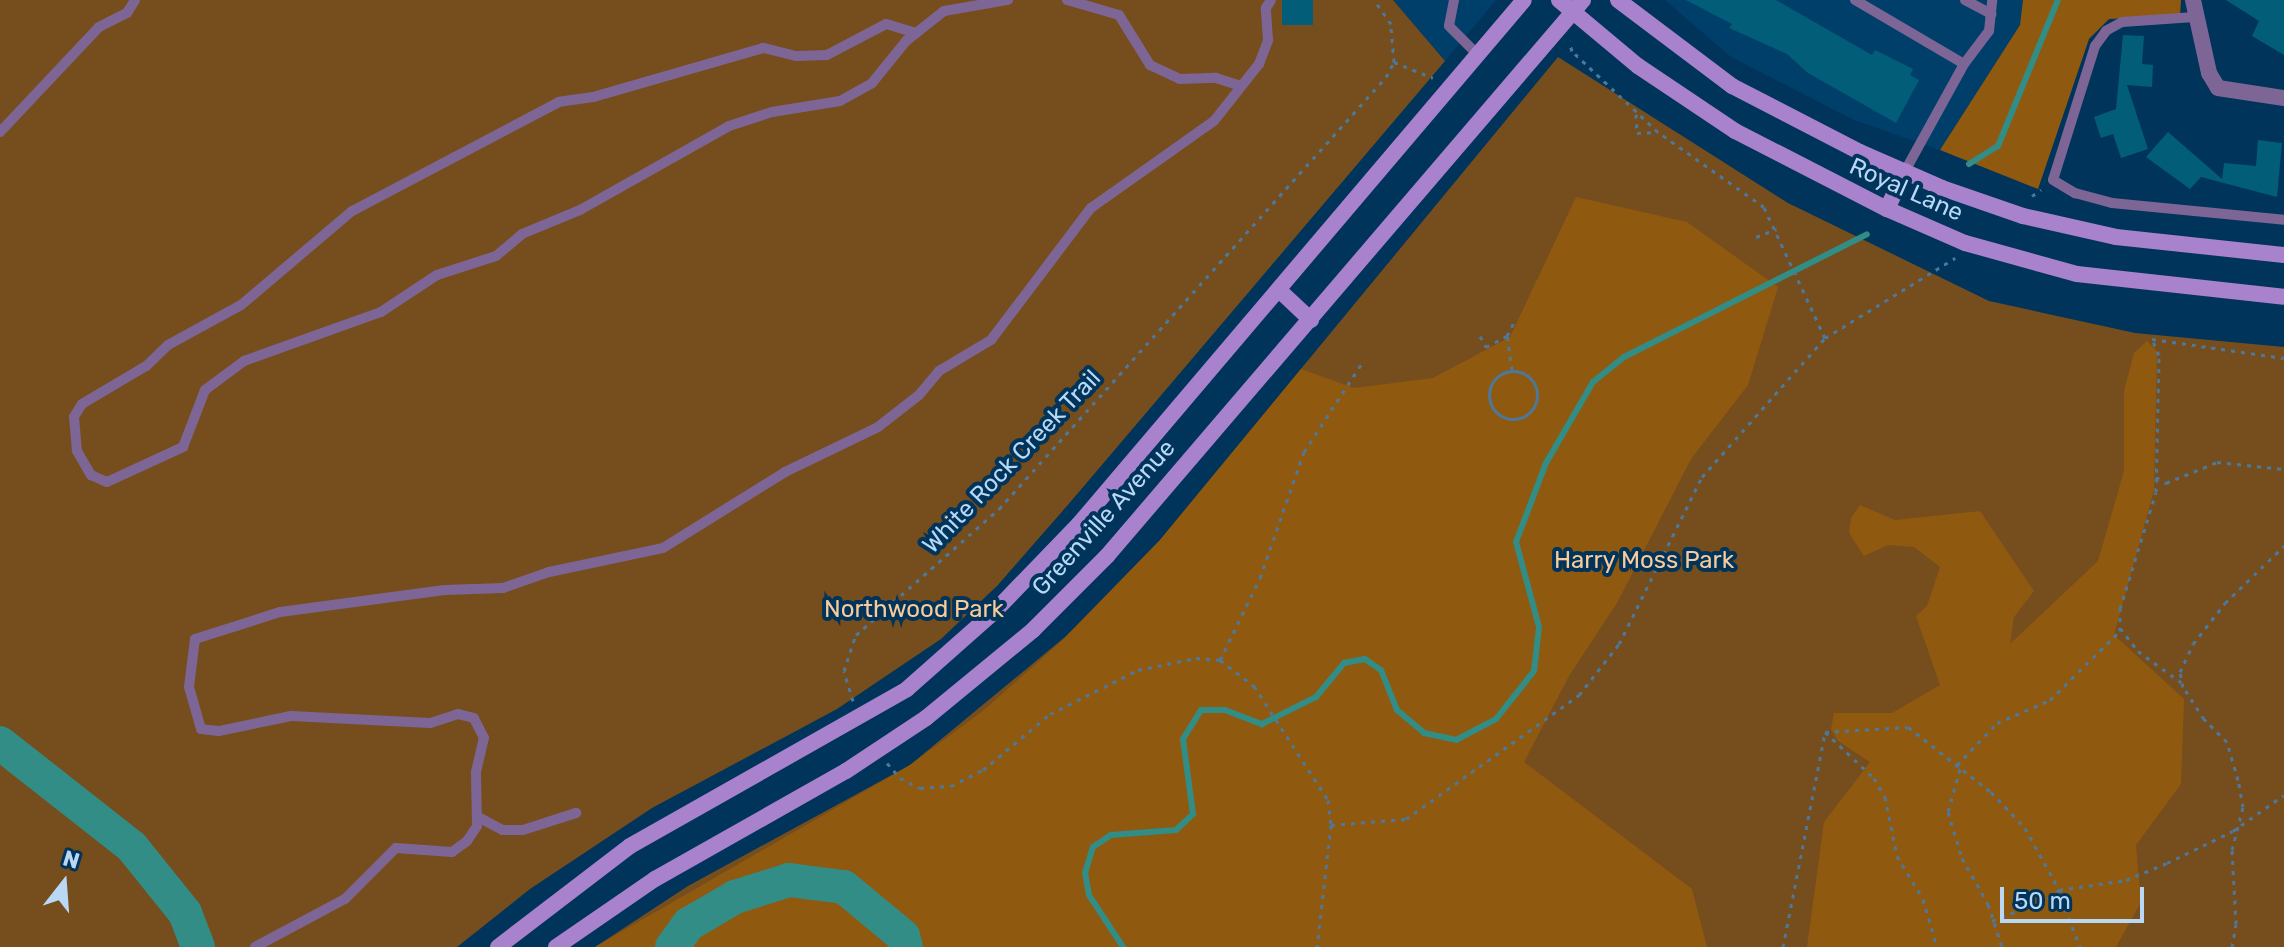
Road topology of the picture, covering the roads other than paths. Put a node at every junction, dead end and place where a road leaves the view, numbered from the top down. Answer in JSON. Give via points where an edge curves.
{"nodes":[{"id":1,"x":135,"y":0,"type":"edge"},
{"id":2,"x":1008,"y":0,"type":"edge"},
{"id":3,"x":1067,"y":0,"type":"edge"},
{"id":4,"x":1271,"y":0,"type":"edge"},
{"id":5,"x":1454,"y":0,"type":"edge"},
{"id":6,"x":1524,"y":0,"type":"edge"},
{"id":7,"x":1559,"y":0,"type":"edge"},
{"id":8,"x":1618,"y":0,"type":"edge"},
{"id":9,"x":1855,"y":0,"type":"edge"},
{"id":10,"x":1965,"y":0,"type":"edge"},
{"id":11,"x":1992,"y":0,"type":"edge"},
{"id":12,"x":2193,"y":0,"type":"edge"},
{"id":13,"x":1578,"y":6,"type":"edge"},
{"id":14,"x":1991,"y":14,"type":"junction"},
{"id":15,"x":2194,"y":17,"type":"junction"},
{"id":16,"x":916,"y":33,"type":"junction"},
{"id":17,"x":1477,"y":54,"type":"junction"},
{"id":18,"x":1964,"y":64,"type":"junction"},
{"id":19,"x":1238,"y":85,"type":"junction"},
{"id":20,"x":2284,"y":98,"type":"edge"},
{"id":21,"x":0,"y":132,"type":"edge"},
{"id":22,"x":1905,"y":171,"type":"junction"},
{"id":23,"x":1887,"y":209,"type":"junction"},
{"id":24,"x":2284,"y":220,"type":"edge"},
{"id":25,"x":2284,"y":255,"type":"edge"},
{"id":26,"x":1279,"y":290,"type":"junction"},
{"id":27,"x":2284,"y":297,"type":"edge"},
{"id":28,"x":1311,"y":320,"type":"junction"},
{"id":29,"x":576,"y":813,"type":"dead end"},
{"id":30,"x":478,"y":817,"type":"junction"},
{"id":31,"x":255,"y":947,"type":"edge"},
{"id":32,"x":498,"y":947,"type":"edge"},
{"id":33,"x":556,"y":947,"type":"edge"}],
"edges":[{"from":1,"to":21,"type":"lane","via":[[127,13],[99,27]]},
{"from":2,"to":16,"type":"lane","via":[[944,11]]},
{"from":3,"to":19,"type":"lane","via":[[1119,15],[1150,65],[1180,79],[1216,78]]},
{"from":4,"to":19,"type":"lane","via":[[1266,8],[1268,40],[1259,64]]},
{"from":5,"to":17,"type":"lane","via":[[1449,26]]},
{"from":6,"to":17,"type":"main road","name":"Greenville Avenue"},
{"from":7,"to":13,"type":"main road","name":"Royal Lane"},
{"from":8,"to":22,"type":"main road","name":"Royal Lane","via":[[1732,86]]},
{"from":9,"to":18,"type":"lane"},
{"from":10,"to":14,"type":"lane"},
{"from":11,"to":14,"type":"lane"},
{"from":12,"to":15,"type":"street"},
{"from":13,"to":23,"type":"main road","name":"Royal Lane","via":[[1638,66],[1735,131]]},
{"from":13,"to":28,"type":"main road","name":"Greenville Avenue"},
{"from":14,"to":18,"type":"lane","via":[[1989,31]]},
{"from":15,"to":20,"type":"street","via":[[2218,88]]},
{"from":15,"to":24,"type":"lane","via":[[2122,22],[2106,31],[2095,46],[2053,180],[2075,193],[2112,203]]},
{"from":16,"to":16,"type":"lane","via":[[872,83],[840,101],[772,112],[729,126],[580,210],[522,234],[496,256],[437,275],[381,312],[244,361],[205,390],[183,447],[107,482],[91,475],[77,451],[74,417],[82,404],[146,366],[168,345],[241,305],[352,211],[559,102],[763,48],[796,56],[827,55],[886,24]]},
{"from":17,"to":26,"type":"main road","name":"Greenville Avenue"},
{"from":18,"to":22,"type":"lane"},
{"from":19,"to":30,"type":"lane","via":[[1214,121],[1187,144],[1091,208],[991,340],[939,371],[919,395],[878,427],[785,472],[663,548],[549,572],[503,588],[445,590],[280,612],[195,639],[189,687],[201,729],[219,731],[291,716],[430,723],[458,714],[474,718],[484,738],[476,772]]},
{"from":22,"to":23,"type":"main road"},
{"from":22,"to":25,"type":"main road","name":"Royal Lane","via":[[2023,216],[2116,237]]},
{"from":23,"to":27,"type":"main road","name":"Royal Lane","via":[[1965,243],[2077,274]]},
{"from":26,"to":28,"type":"main road"},
{"from":26,"to":32,"type":"main road","name":"Greenville Avenue","bridge":true,"via":[[1037,570],[907,689],[630,846]]},
{"from":28,"to":33,"type":"main road","name":"Greenville Avenue","bridge":true,"via":[[1078,587],[926,718],[846,771],[655,879]]},
{"from":29,"to":30,"type":"lane","via":[[523,830],[502,830]]},
{"from":30,"to":31,"type":"lane","via":[[467,841],[452,852],[396,848],[345,899]]}]}
